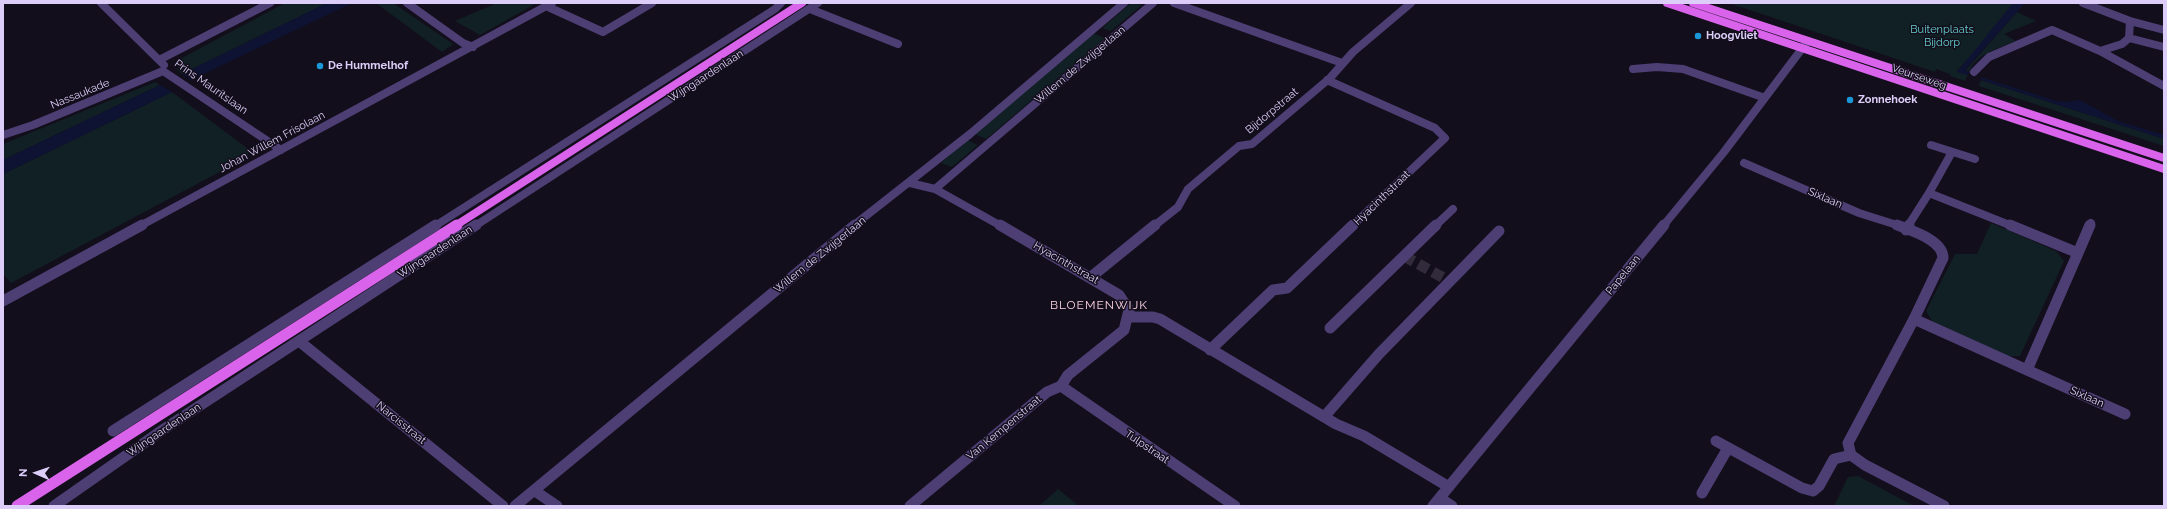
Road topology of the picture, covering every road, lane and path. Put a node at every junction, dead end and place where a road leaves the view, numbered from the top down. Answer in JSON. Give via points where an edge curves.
{"nodes":[{"id":1,"x":101,"y":3,"type":"edge"},
{"id":2,"x":270,"y":3,"type":"edge"},
{"id":3,"x":421,"y":3,"type":"edge"},
{"id":4,"x":652,"y":3,"type":"edge"},
{"id":5,"x":781,"y":3,"type":"edge"},
{"id":6,"x":1124,"y":3,"type":"edge"},
{"id":7,"x":1153,"y":3,"type":"edge"},
{"id":8,"x":1174,"y":3,"type":"edge"},
{"id":9,"x":1411,"y":3,"type":"edge"},
{"id":10,"x":1667,"y":3,"type":"edge"},
{"id":11,"x":1693,"y":3,"type":"edge"},
{"id":12,"x":2083,"y":3,"type":"edge"},
{"id":13,"x":409,"y":5,"type":"edge"},
{"id":14,"x":549,"y":5,"type":"edge"},
{"id":15,"x":810,"y":5,"type":"edge"},
{"id":16,"x":2130,"y":21,"type":"junction"},
{"id":17,"x":2164,"y":30,"type":"edge"},
{"id":18,"x":2129,"y":38,"type":"junction"},
{"id":19,"x":1808,"y":41,"type":"junction"},
{"id":20,"x":898,"y":44,"type":"dead end"},
{"id":21,"x":474,"y":47,"type":"junction"},
{"id":22,"x":2164,"y":47,"type":"edge"},
{"id":23,"x":1801,"y":49,"type":"junction"},
{"id":24,"x":2100,"y":51,"type":"junction"},
{"id":25,"x":160,"y":60,"type":"junction"},
{"id":26,"x":1342,"y":63,"type":"junction"},
{"id":27,"x":1633,"y":69,"type":"dead end"},
{"id":28,"x":1974,"y":72,"type":"dead end"},
{"id":29,"x":167,"y":73,"type":"junction"},
{"id":30,"x":1327,"y":80,"type":"junction"},
{"id":31,"x":2164,"y":86,"type":"edge"},
{"id":32,"x":1765,"y":98,"type":"junction"},
{"id":33,"x":3,"y":135,"type":"edge"},
{"id":34,"x":1931,"y":145,"type":"dead end"},
{"id":35,"x":281,"y":150,"type":"junction"},
{"id":36,"x":1952,"y":152,"type":"junction"},
{"id":37,"x":2164,"y":158,"type":"edge"},
{"id":38,"x":1975,"y":159,"type":"dead end"},
{"id":39,"x":1744,"y":163,"type":"dead end"},
{"id":40,"x":2164,"y":169,"type":"edge"},
{"id":41,"x":910,"y":183,"type":"junction"},
{"id":42,"x":935,"y":189,"type":"junction"},
{"id":43,"x":1929,"y":193,"type":"junction"},
{"id":44,"x":1453,"y":209,"type":"dead end"},
{"id":45,"x":2091,"y":222,"type":"dead end"},
{"id":46,"x":1499,"y":230,"type":"dead end"},
{"id":47,"x":1906,"y":230,"type":"junction"},
{"id":48,"x":2078,"y":253,"type":"junction"},
{"id":49,"x":1091,"y":278,"type":"junction"},
{"id":50,"x":3,"y":301,"type":"edge"},
{"id":51,"x":1129,"y":316,"type":"junction"},
{"id":52,"x":1914,"y":319,"type":"junction"},
{"id":53,"x":1330,"y":328,"type":"dead end"},
{"id":54,"x":299,"y":341,"type":"junction"},
{"id":55,"x":1210,"y":350,"type":"junction"},
{"id":56,"x":2027,"y":370,"type":"junction"},
{"id":57,"x":185,"y":385,"type":"junction"},
{"id":58,"x":1061,"y":386,"type":"junction"},
{"id":59,"x":164,"y":414,"type":"junction"},
{"id":60,"x":2125,"y":414,"type":"dead end"},
{"id":61,"x":1324,"y":417,"type":"junction"},
{"id":62,"x":113,"y":431,"type":"dead end"},
{"id":63,"x":1716,"y":442,"type":"dead end"},
{"id":64,"x":1728,"y":448,"type":"junction"},
{"id":65,"x":1851,"y":455,"type":"junction"},
{"id":66,"x":1449,"y":487,"type":"junction"},
{"id":67,"x":535,"y":491,"type":"junction"},
{"id":68,"x":1702,"y":493,"type":"dead end"},
{"id":69,"x":1436,"y":502,"type":"edge"},
{"id":70,"x":17,"y":506,"type":"edge"},
{"id":71,"x":54,"y":506,"type":"edge"},
{"id":72,"x":503,"y":506,"type":"edge"},
{"id":73,"x":515,"y":506,"type":"edge"},
{"id":74,"x":556,"y":506,"type":"edge"},
{"id":75,"x":910,"y":506,"type":"edge"},
{"id":76,"x":1234,"y":506,"type":"edge"},
{"id":77,"x":1452,"y":506,"type":"edge"},
{"id":78,"x":1944,"y":506,"type":"edge"}],
"edges":[{"from":1,"to":25,"type":"street","name":"Prins Mauritslaan"},
{"from":2,"to":25,"type":"street"},
{"from":3,"to":13,"type":"street"},
{"from":4,"to":14,"type":"street","via":[[603,32]]},
{"from":5,"to":57,"type":"street","name":"Wijngaardenlaan","via":[[750,26]]},
{"from":6,"to":41,"type":"street","name":"Willem de Zwijgerlaan"},
{"from":7,"to":42,"type":"street","name":"Willem de Zwijgerlaan"},
{"from":8,"to":26,"type":"street"},
{"from":9,"to":26,"type":"street","name":"Bijdorpstraat"},
{"from":10,"to":23,"type":"main road","name":"Veurseweg"},
{"from":11,"to":19,"type":"main road","name":"Veurseweg"},
{"from":12,"to":16,"type":"street"},
{"from":13,"to":21,"type":"street"},
{"from":14,"to":21,"type":"street","name":"Johan Willem Frisolaan"},
{"from":15,"to":20,"type":"street"},
{"from":15,"to":54,"type":"street","name":"Wijngaardenlaan"},
{"from":15,"to":59,"type":"main road","name":"Wijngaardenlaan"},
{"from":16,"to":17,"type":"street"},
{"from":16,"to":18,"type":"street"},
{"from":18,"to":22,"type":"street"},
{"from":18,"to":24,"type":"street","via":[[2122,44]]},
{"from":19,"to":23,"type":"street","name":"Papelaan"},
{"from":19,"to":37,"type":"main road","name":"Veurseweg"},
{"from":21,"to":35,"type":"street","name":"Johan Willem Frisolaan"},
{"from":23,"to":32,"type":"street","name":"Papelaan"},
{"from":23,"to":40,"type":"main road","name":"Veurseweg"},
{"from":24,"to":28,"type":"street","via":[[2052,30],[1989,57]]},
{"from":24,"to":31,"type":"street"},
{"from":25,"to":29,"type":"street","name":"Prins Mauritslaan"},
{"from":26,"to":30,"type":"street","name":"Bijdorpstraat"},
{"from":27,"to":32,"type":"street","via":[[1683,69]]},
{"from":29,"to":33,"type":"street","name":"Nassaukade"},
{"from":29,"to":35,"type":"street","name":"Prins Mauritslaan"},
{"from":30,"to":49,"type":"street","name":"Bijdorpstraat","via":[[1252,144],[1240,146],[1188,188],[1178,207]]},
{"from":30,"to":55,"type":"street","name":"Hyacinthstraat","via":[[1435,128],[1445,138],[1287,288],[1273,290]]},
{"from":32,"to":66,"type":"street","name":"Papelaan","via":[[1724,152]]},
{"from":34,"to":36,"type":"street"},
{"from":35,"to":50,"type":"street","name":"Johan Willem Frisolaan"},
{"from":36,"to":38,"type":"street"},
{"from":36,"to":43,"type":"street"},
{"from":39,"to":47,"type":"street","name":"Sixlaan","via":[[1859,213]]},
{"from":41,"to":42,"type":"street","name":"Hyacinthstraat"},
{"from":41,"to":67,"type":"street","name":"Willem de Zwijgerlaan","via":[[816,256]]},
{"from":42,"to":49,"type":"street","name":"Hyacinthstraat"},
{"from":43,"to":47,"type":"street"},
{"from":43,"to":48,"type":"street"},
{"from":44,"to":53,"type":"street"},
{"from":45,"to":48,"type":"street"},
{"from":46,"to":61,"type":"street","via":[[1379,354]]},
{"from":47,"to":52,"type":"street","name":"Sixlaan","via":[[1933,242],[1942,250],[1943,258]]},
{"from":48,"to":56,"type":"street"},
{"from":49,"to":51,"type":"street","name":"Hyacinthstraat","via":[[1119,295],[1129,310]]},
{"from":51,"to":55,"type":"street","via":[[1160,319]]},
{"from":51,"to":58,"type":"street","name":"Van Kempenstraat","via":[[1124,330],[1068,375]]},
{"from":52,"to":56,"type":"street","name":"Sixlaan"},
{"from":52,"to":65,"type":"street","name":"Sixlaan","via":[[1848,443]]},
{"from":54,"to":71,"type":"street","name":"Wijngaardenlaan","via":[[164,429]]},
{"from":54,"to":72,"type":"street","name":"Narcisstraat"},
{"from":55,"to":61,"type":"street"},
{"from":56,"to":60,"type":"street","name":"Sixlaan"},
{"from":57,"to":59,"type":"street","name":"Wijngaardenlaan"},
{"from":57,"to":62,"type":"street","name":"Wijngaardenlaan"},
{"from":58,"to":75,"type":"street","name":"Van Kempenstraat","via":[[1046,392]]},
{"from":58,"to":76,"type":"street","name":"Tulpstraat"},
{"from":59,"to":70,"type":"main road","name":"Wijngaardenlaan"},
{"from":61,"to":66,"type":"street","via":[[1364,436]]},
{"from":63,"to":64,"type":"street"},
{"from":64,"to":65,"type":"street","via":[[1802,488],[1813,491],[1819,486],[1834,459]]},
{"from":64,"to":68,"type":"street"},
{"from":65,"to":78,"type":"street","via":[[1865,465]]},
{"from":66,"to":69,"type":"street","name":"Papelaan"},
{"from":67,"to":73,"type":"street","name":"Willem de Zwijgerlaan"},
{"from":67,"to":74,"type":"street"},
{"from":69,"to":77,"type":"street"}]}
